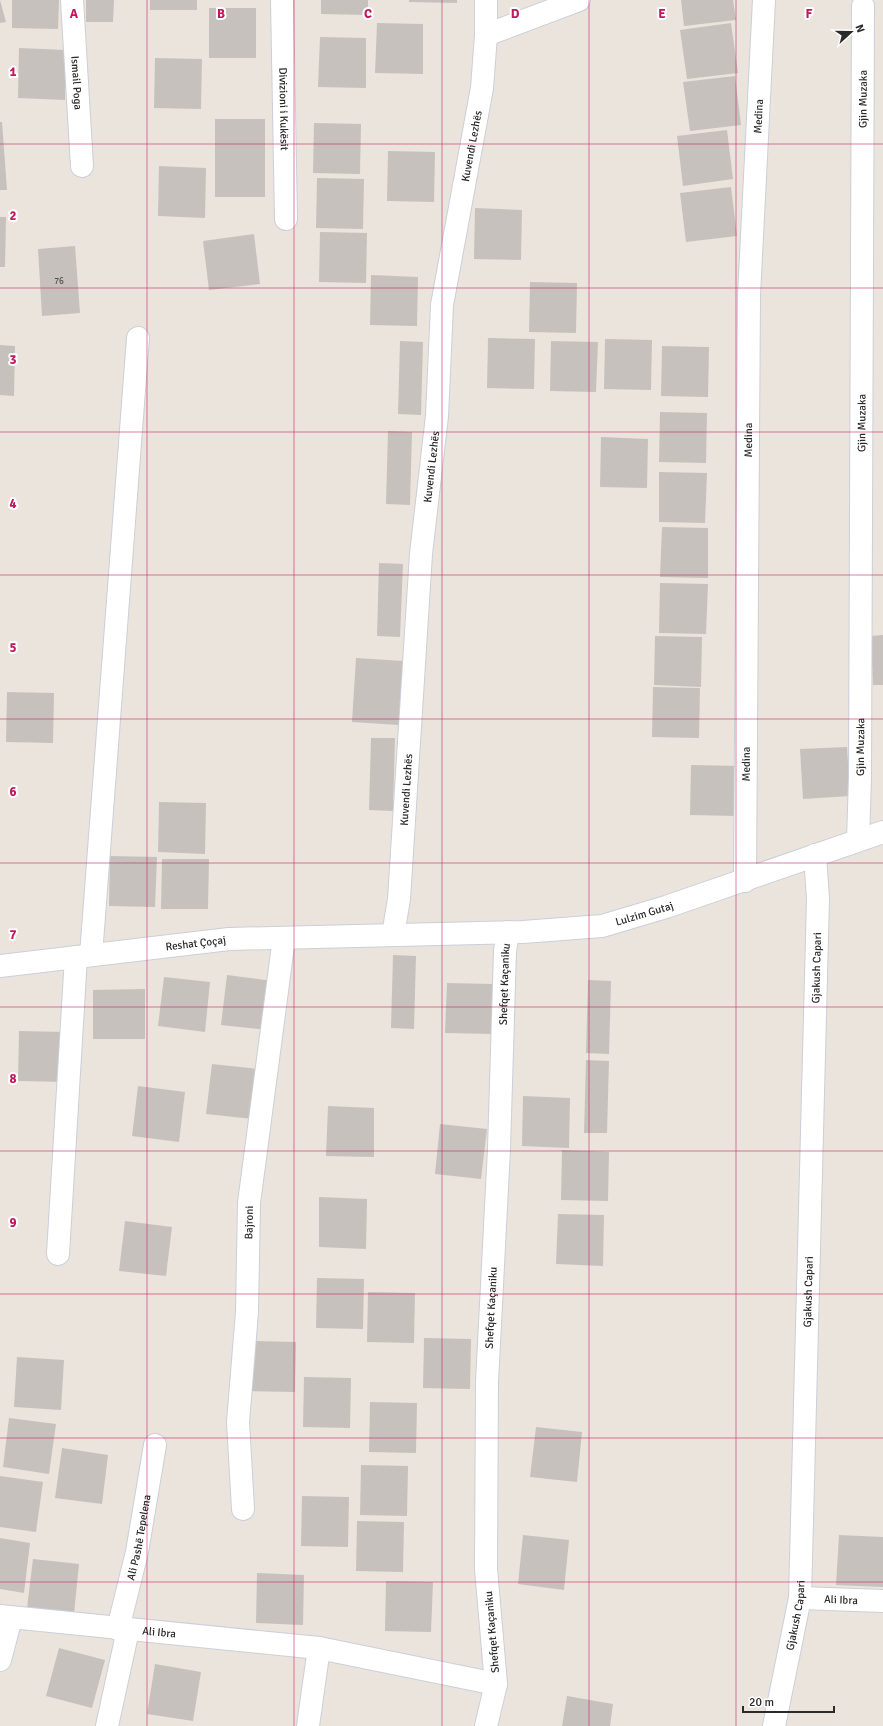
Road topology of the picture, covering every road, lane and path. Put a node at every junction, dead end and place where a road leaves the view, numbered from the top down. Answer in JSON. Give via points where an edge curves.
{"nodes":[{"id":1,"x":72,"y":0,"type":"edge"},
{"id":2,"x":282,"y":0,"type":"edge"},
{"id":3,"x":486,"y":0,"type":"edge"},
{"id":4,"x":578,"y":0,"type":"edge"},
{"id":5,"x":764,"y":0,"type":"edge"},
{"id":6,"x":863,"y":6,"type":"dead end"},
{"id":7,"x":486,"y":35,"type":"junction"},
{"id":8,"x":82,"y":166,"type":"dead end"},
{"id":9,"x":286,"y":219,"type":"dead end"},
{"id":10,"x":138,"y":338,"type":"dead end"},
{"id":11,"x":883,"y":832,"type":"edge"},
{"id":12,"x":858,"y":840,"type":"junction"},
{"id":13,"x":815,"y":855,"type":"junction"},
{"id":14,"x":745,"y":881,"type":"junction"},
{"id":15,"x":508,"y":932,"type":"junction"},
{"id":16,"x":393,"y":935,"type":"junction"},
{"id":17,"x":284,"y":938,"type":"junction"},
{"id":18,"x":84,"y":956,"type":"junction"},
{"id":19,"x":0,"y":966,"type":"edge"},
{"id":20,"x":58,"y":1254,"type":"dead end"},
{"id":21,"x":155,"y":1445,"type":"dead end"},
{"id":22,"x":244,"y":1509,"type":"dead end"},
{"id":23,"x":800,"y":1598,"type":"junction"},
{"id":24,"x":883,"y":1601,"type":"edge"},
{"id":25,"x":6,"y":1617,"type":"edge"},
{"id":26,"x":123,"y":1629,"type":"junction"},
{"id":27,"x":319,"y":1648,"type":"junction"},
{"id":28,"x":0,"y":1660,"type":"edge"},
{"id":29,"x":496,"y":1684,"type":"junction"},
{"id":30,"x":108,"y":1726,"type":"edge"},
{"id":31,"x":308,"y":1726,"type":"edge"},
{"id":32,"x":486,"y":1726,"type":"edge"},
{"id":33,"x":774,"y":1726,"type":"edge"}],
"edges":[{"from":1,"to":8,"type":"street","name":"Ismail Poga"},
{"from":2,"to":9,"type":"street","name":"Divizioni i Kukësit"},
{"from":3,"to":7,"type":"street","name":"Kuvendi Lezhës"},
{"from":4,"to":7,"type":"street"},
{"from":5,"to":14,"type":"street","name":"Medina","via":[[749,295]]},
{"from":6,"to":12,"type":"street","name":"Gjin Muzaka"},
{"from":7,"to":16,"type":"street","name":"Kuvendi Lezhës","via":[[482,88],[442,305],[437,416],[422,554],[399,900]]},
{"from":10,"to":18,"type":"street"},
{"from":11,"to":12,"type":"street","name":"Lulzim Gutaj"},
{"from":12,"to":13,"type":"street","name":"Lulzim Gutaj"},
{"from":13,"to":14,"type":"street","name":"Lulzim Gutaj"},
{"from":13,"to":23,"type":"street","name":"Gjakush Capari","via":[[818,899]]},
{"from":14,"to":15,"type":"street","name":"Lulzim Gutaj","via":[[666,908],[602,926]]},
{"from":15,"to":16,"type":"street","name":"Lulzim Gutaj"},
{"from":15,"to":29,"type":"street","name":"Shefqet Kaçaniku","via":[[505,951],[499,1149],[487,1382],[486,1569]]},
{"from":16,"to":17,"type":"street","name":"Reshat Çoçaj"},
{"from":17,"to":18,"type":"street","name":"Reshat Çoçaj","via":[[229,939]]},
{"from":17,"to":22,"type":"street","name":"Bajroni","via":[[249,1203],[246,1312],[238,1422]]},
{"from":18,"to":19,"type":"street","name":"Reshat Çoçaj"},
{"from":18,"to":20,"type":"street"},
{"from":21,"to":26,"type":"street","name":"Ali Pashë Tepelena"},
{"from":23,"to":24,"type":"street","name":"Ali Ibra"},
{"from":23,"to":33,"type":"street","name":"Gjakush Capari"},
{"from":25,"to":26,"type":"street","name":"Ali Ibra"},
{"from":25,"to":28,"type":"street"},
{"from":26,"to":27,"type":"street","name":"Ali Ibra"},
{"from":26,"to":30,"type":"street","name":"Ali Pashë Tepelena"},
{"from":27,"to":29,"type":"street","name":"Ali Ibra"},
{"from":27,"to":31,"type":"street"},
{"from":29,"to":32,"type":"street","name":"Shefqet Kaçaniku"}]}
